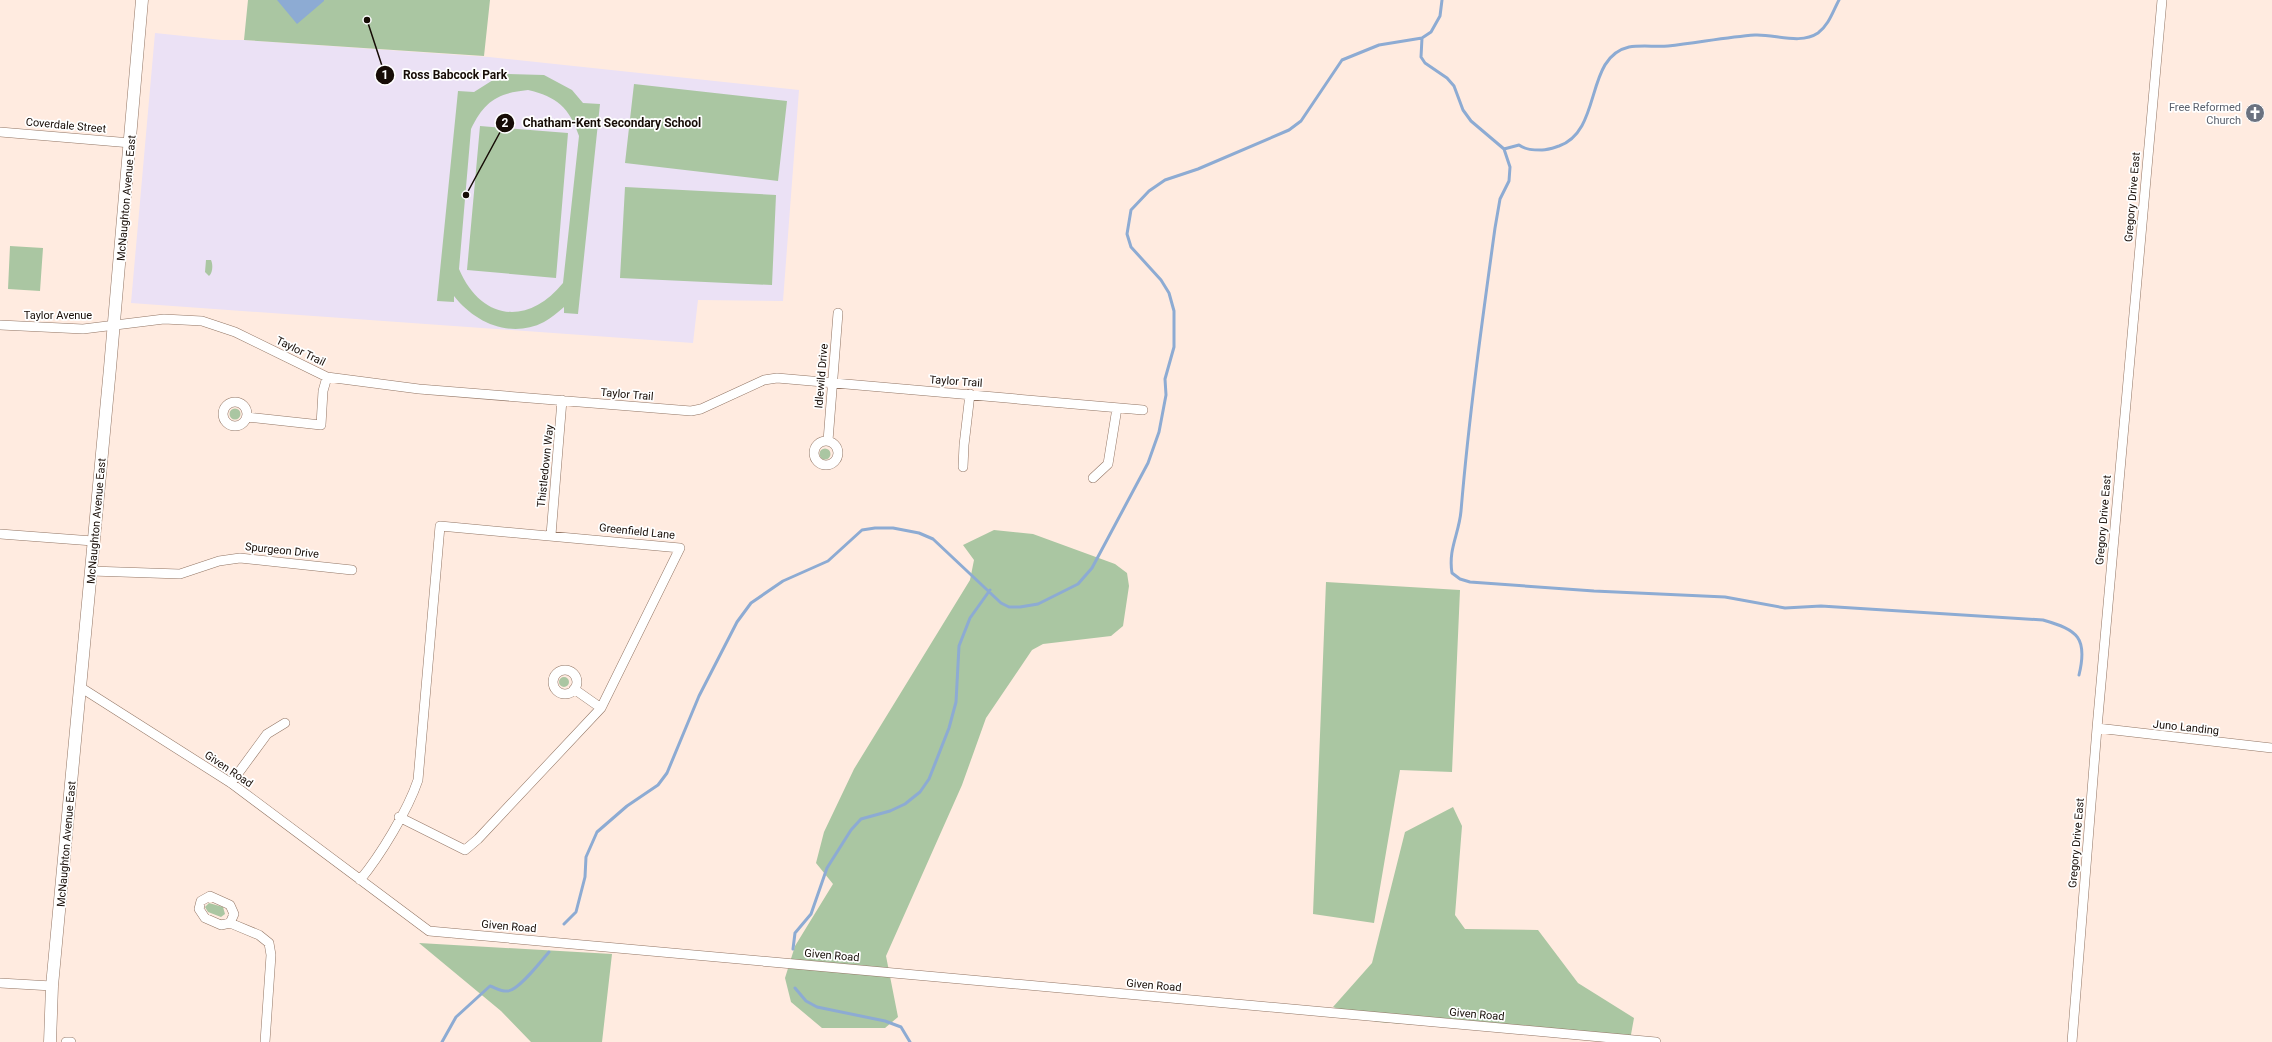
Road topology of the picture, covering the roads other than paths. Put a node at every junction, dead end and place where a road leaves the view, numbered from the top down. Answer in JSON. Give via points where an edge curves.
{"nodes":[{"id":1,"x":142,"y":0,"type":"edge"},
{"id":2,"x":2162,"y":0,"type":"edge"},
{"id":3,"x":0,"y":132,"type":"edge"},
{"id":4,"x":131,"y":143,"type":"junction"},
{"id":5,"x":838,"y":313,"type":"dead end"},
{"id":6,"x":0,"y":325,"type":"edge"},
{"id":7,"x":116,"y":325,"type":"junction"},
{"id":8,"x":327,"y":377,"type":"junction"},
{"id":9,"x":833,"y":384,"type":"junction"},
{"id":10,"x":970,"y":394,"type":"junction"},
{"id":11,"x":562,"y":400,"type":"junction"},
{"id":12,"x":1117,"y":408,"type":"junction"},
{"id":13,"x":1143,"y":410,"type":"dead end"},
{"id":14,"x":247,"y":417,"type":"dead end"},
{"id":15,"x":828,"y":441,"type":"dead end"},
{"id":16,"x":963,"y":467,"type":"dead end"},
{"id":17,"x":1094,"y":478,"type":"dead end"},
{"id":18,"x":0,"y":534,"type":"edge"},
{"id":19,"x":551,"y":535,"type":"junction"},
{"id":20,"x":93,"y":541,"type":"junction"},
{"id":21,"x":352,"y":570,"type":"dead end"},
{"id":22,"x":91,"y":571,"type":"junction"},
{"id":23,"x":80,"y":687,"type":"junction"},
{"id":24,"x":574,"y":689,"type":"dead end"},
{"id":25,"x":601,"y":708,"type":"junction"},
{"id":26,"x":285,"y":723,"type":"dead end"},
{"id":27,"x":2097,"y":728,"type":"junction"},
{"id":28,"x":2272,"y":748,"type":"edge"},
{"id":29,"x":231,"y":783,"type":"junction"},
{"id":30,"x":399,"y":817,"type":"junction"},
{"id":31,"x":360,"y":880,"type":"junction"},
{"id":32,"x":230,"y":923,"type":"dead end"},
{"id":33,"x":0,"y":983,"type":"edge"},
{"id":34,"x":52,"y":986,"type":"junction"},
{"id":35,"x":50,"y":1042,"type":"edge"},
{"id":36,"x":66,"y":1042,"type":"edge"},
{"id":37,"x":71,"y":1042,"type":"edge"},
{"id":38,"x":265,"y":1042,"type":"edge"},
{"id":39,"x":1656,"y":1042,"type":"edge"},
{"id":40,"x":2072,"y":1042,"type":"edge"}],
"edges":[{"from":1,"to":4,"type":"main road","name":"McNaughton Avenue East"},
{"from":2,"to":27,"type":"street","name":"Gregory Drive East"},
{"from":3,"to":4,"type":"street","name":"Coverdale Street"},
{"from":4,"to":7,"type":"main road","name":"McNaughton Avenue East"},
{"from":5,"to":9,"type":"street","name":"Idlewild Drive"},
{"from":6,"to":7,"type":"street","name":"Taylor Avenue","via":[[83,329]]},
{"from":7,"to":8,"type":"street","name":"Taylor Trail","via":[[164,319],[202,321],[235,332]]},
{"from":7,"to":20,"type":"main road","name":"McNaughton Avenue East"},
{"from":8,"to":11,"type":"street","name":"Taylor Trail"},
{"from":8,"to":14,"type":"street","via":[[323,391],[321,425]]},
{"from":9,"to":10,"type":"street","name":"Taylor Trail"},
{"from":9,"to":11,"type":"street","name":"Taylor Trail","via":[[777,378],[764,380],[701,409],[691,411]]},
{"from":9,"to":15,"type":"street","name":"Idlewild Drive"},
{"from":10,"to":12,"type":"street","name":"Taylor Trail"},
{"from":10,"to":16,"type":"street"},
{"from":11,"to":19,"type":"street","name":"Thistledown Way"},
{"from":12,"to":13,"type":"street","name":"Taylor Trail"},
{"from":12,"to":17,"type":"street","via":[[1108,464]]},
{"from":18,"to":20,"type":"street"},
{"from":19,"to":25,"type":"street","name":"Greenfield Lane","via":[[680,548]]},
{"from":19,"to":30,"type":"street","name":"Greenfield Lane","via":[[440,526],[418,780]]},
{"from":20,"to":22,"type":"main road","name":"McNaughton Avenue East"},
{"from":21,"to":22,"type":"street","name":"Spurgeon Drive","via":[[240,558],[219,561],[180,574]]},
{"from":22,"to":23,"type":"main road","name":"McNaughton Avenue East"},
{"from":23,"to":29,"type":"street","name":"Given Road"},
{"from":23,"to":34,"type":"main road","name":"McNaughton Avenue East"},
{"from":24,"to":25,"type":"street"},
{"from":25,"to":30,"type":"street","name":"Greenfield Lane","via":[[478,840],[465,850]]},
{"from":26,"to":29,"type":"street","via":[[267,734]]},
{"from":27,"to":28,"type":"street","name":"Juno Landing"},
{"from":27,"to":40,"type":"street","name":"Gregory Drive East"},
{"from":29,"to":31,"type":"street","name":"Given Road"},
{"from":30,"to":31,"type":"street","name":"Greenfield Lane"},
{"from":31,"to":39,"type":"street","name":"Given Road","via":[[429,931]]},
{"from":32,"to":38,"type":"street","via":[[269,942]]},
{"from":33,"to":34,"type":"street"},
{"from":34,"to":35,"type":"main road","name":"McNaughton Avenue East"},
{"from":36,"to":37,"type":"street"}]}
